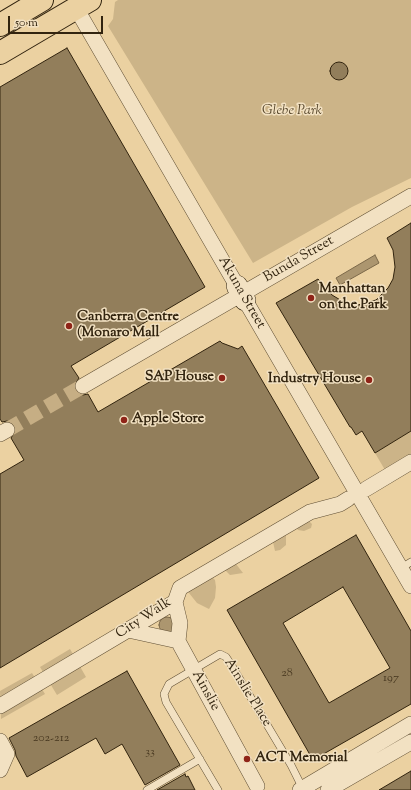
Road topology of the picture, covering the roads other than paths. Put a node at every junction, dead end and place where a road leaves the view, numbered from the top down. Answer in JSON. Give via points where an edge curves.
{"nodes":[{"id":1,"x":42,"y":0,"type":"edge"},
{"id":2,"x":79,"y":3,"type":"edge"},
{"id":3,"x":0,"y":25,"type":"edge"},
{"id":4,"x":0,"y":53,"type":"edge"},
{"id":5,"x":411,"y":196,"type":"edge"},
{"id":6,"x":241,"y":293,"type":"junction"},
{"id":7,"x":83,"y":386,"type":"tunnel mouth"},
{"id":8,"x":411,"y":462,"type":"edge"},
{"id":9,"x":366,"y":489,"type":"dead end"},
{"id":10,"x":348,"y":499,"type":"dead end"},
{"id":11,"x":406,"y":565,"type":"edge"},
{"id":12,"x":411,"y":586,"type":"edge"},
{"id":13,"x":175,"y":602,"type":"junction"},
{"id":14,"x":128,"y":630,"type":"junction"},
{"id":15,"x":178,"y":641,"type":"junction"},
{"id":16,"x":193,"y":670,"type":"junction"},
{"id":17,"x":0,"y":706,"type":"edge"},
{"id":18,"x":411,"y":724,"type":"edge"},
{"id":19,"x":0,"y":741,"type":"edge"},
{"id":20,"x":411,"y":742,"type":"edge"},
{"id":21,"x":200,"y":759,"type":"junction"},
{"id":22,"x":0,"y":770,"type":"edge"},
{"id":23,"x":257,"y":786,"type":"dead end"},
{"id":24,"x":147,"y":790,"type":"edge"},
{"id":25,"x":218,"y":790,"type":"edge"},
{"id":26,"x":302,"y":790,"type":"edge"},
{"id":27,"x":328,"y":790,"type":"edge"}],
"edges":[{"from":1,"to":3,"type":"main road"},
{"from":2,"to":4,"type":"main road"},
{"from":2,"to":6,"type":"street","name":"Akuna Street"},
{"from":5,"to":6,"type":"street","name":"Bunda Street"},
{"from":6,"to":7,"type":"street","name":"Bunda Street"},
{"from":6,"to":11,"type":"street","name":"Akuna Street"},
{"from":8,"to":9,"type":"street"},
{"from":10,"to":13,"type":"street","name":"City Walk","via":[[340,504],[310,512],[180,588]]},
{"from":11,"to":12,"type":"street","name":"Akuna Street"},
{"from":13,"to":14,"type":"street","name":"City Walk"},
{"from":13,"to":15,"type":"street","via":[[180,623]]},
{"from":14,"to":15,"type":"street"},
{"from":14,"to":17,"type":"street","name":"City Walk"},
{"from":15,"to":16,"type":"street","name":"Ainslie"},
{"from":16,"to":21,"type":"lane","name":"Ainslie Place","via":[[169,684],[165,689],[164,698]]},
{"from":16,"to":23,"type":"street","name":"Ainslie"},
{"from":16,"to":26,"type":"lane","name":"Ainslie Place","via":[[218,654],[226,657],[291,764]]},
{"from":18,"to":26,"type":"street"},
{"from":19,"to":22,"type":"street","via":[[7,754]]},
{"from":20,"to":27,"type":"street"},
{"from":21,"to":24,"type":"lane"},
{"from":21,"to":25,"type":"lane","name":"Ainslie Place"}]}
